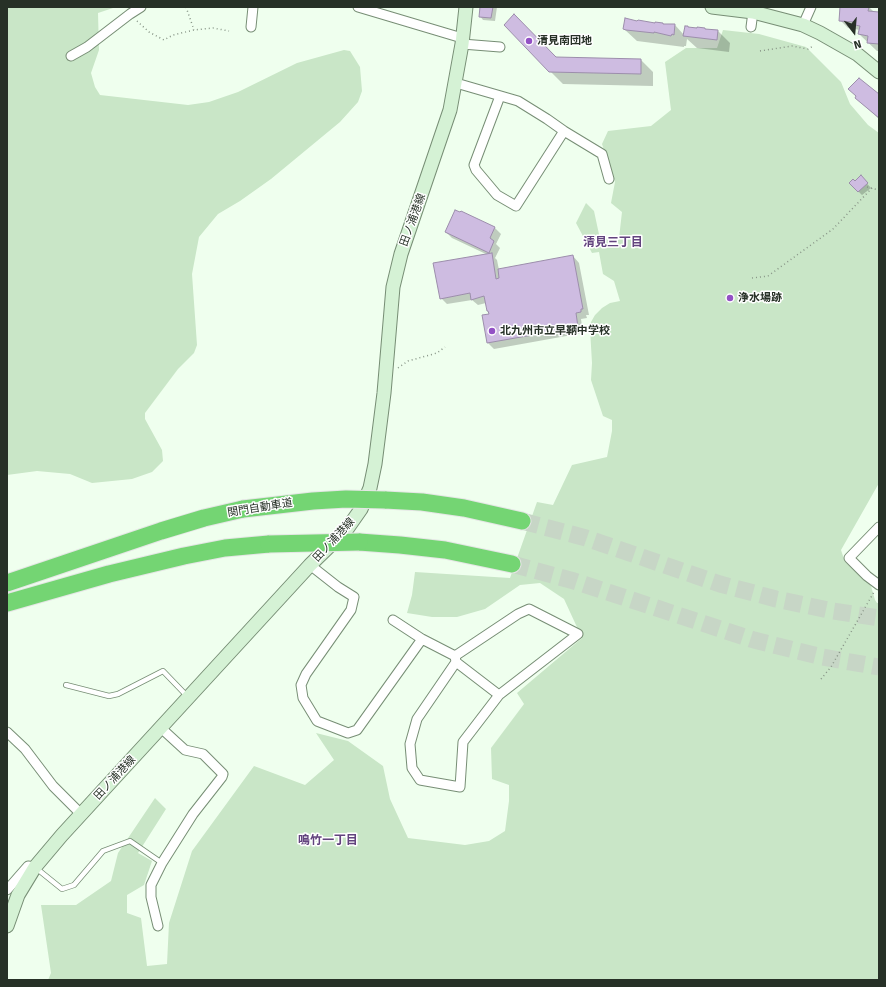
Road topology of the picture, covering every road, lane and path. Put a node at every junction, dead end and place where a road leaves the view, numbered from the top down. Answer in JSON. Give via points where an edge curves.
{"nodes":[{"id":1,"x":142,"y":7,"type":"edge"},
{"id":2,"x":186,"y":7,"type":"edge"},
{"id":3,"x":254,"y":7,"type":"edge"},
{"id":4,"x":358,"y":7,"type":"edge"},
{"id":5,"x":466,"y":7,"type":"edge"},
{"id":6,"x":712,"y":7,"type":"edge"},
{"id":7,"x":811,"y":7,"type":"edge"},
{"id":8,"x":753,"y":12,"type":"junction"},
{"id":9,"x":130,"y":14,"type":"junction"},
{"id":10,"x":803,"y":25,"type":"junction"},
{"id":11,"x":251,"y":27,"type":"dead end"},
{"id":12,"x":751,"y":27,"type":"dead end"},
{"id":13,"x":194,"y":30,"type":"junction"},
{"id":14,"x":229,"y":31,"type":"dead end"},
{"id":15,"x":462,"y":41,"type":"junction"},
{"id":16,"x":813,"y":46,"type":"dead end"},
{"id":17,"x":500,"y":47,"type":"dead end"},
{"id":18,"x":760,"y":51,"type":"dead end"},
{"id":19,"x":71,"y":56,"type":"dead end"},
{"id":20,"x":879,"y":72,"type":"edge"},
{"id":21,"x":456,"y":83,"type":"junction"},
{"id":22,"x":500,"y":96,"type":"junction"},
{"id":23,"x":564,"y":131,"type":"junction"},
{"id":24,"x":609,"y":179,"type":"dead end"},
{"id":25,"x":867,"y":187,"type":"dead end"},
{"id":26,"x":872,"y":188,"type":"junction"},
{"id":27,"x":879,"y":190,"type":"edge"},
{"id":28,"x":752,"y":278,"type":"dead end"},
{"id":29,"x":445,"y":347,"type":"dead end"},
{"id":30,"x":386,"y":373,"type":"junction"},
{"id":31,"x":522,"y":520,"type":"tunnel mouth"},
{"id":32,"x":879,"y":527,"type":"edge"},
{"id":33,"x":512,"y":564,"type":"tunnel mouth"},
{"id":34,"x":310,"y":565,"type":"junction"},
{"id":35,"x":7,"y":583,"type":"edge"},
{"id":36,"x":878,"y":585,"type":"edge"},
{"id":37,"x":7,"y":603,"type":"edge"},
{"id":38,"x":393,"y":620,"type":"dead end"},
{"id":39,"x":422,"y":639,"type":"junction"},
{"id":40,"x":456,"y":659,"type":"junction"},
{"id":41,"x":821,"y":679,"type":"dead end"},
{"id":42,"x":66,"y":685,"type":"dead end"},
{"id":43,"x":499,"y":695,"type":"junction"},
{"id":44,"x":189,"y":698,"type":"junction"},
{"id":45,"x":161,"y":728,"type":"junction"},
{"id":46,"x":7,"y":732,"type":"edge"},
{"id":47,"x":81,"y":814,"type":"junction"},
{"id":48,"x":162,"y":863,"type":"junction"},
{"id":49,"x":35,"y":867,"type":"junction"},
{"id":50,"x":7,"y":890,"type":"edge"},
{"id":51,"x":7,"y":926,"type":"edge"},
{"id":52,"x":158,"y":926,"type":"dead end"}],
"edges":[{"from":1,"to":9,"type":"street"},
{"from":2,"to":13,"type":"path"},
{"from":3,"to":11,"type":"street"},
{"from":4,"to":15,"type":"street"},
{"from":5,"to":15,"type":"main road","name":"田ノ浦港線"},
{"from":6,"to":8,"type":"main road"},
{"from":7,"to":10,"type":"street"},
{"from":8,"to":10,"type":"main road"},
{"from":8,"to":12,"type":"street"},
{"from":9,"to":13,"type":"path","via":[[149,32],[164,40],[172,35]]},
{"from":9,"to":19,"type":"street"},
{"from":10,"to":20,"type":"main road","via":[[857,54]]},
{"from":13,"to":14,"type":"path","via":[[213,28]]},
{"from":15,"to":17,"type":"street"},
{"from":15,"to":21,"type":"main road","name":"田ノ浦港線"},
{"from":16,"to":18,"type":"path","via":[[808,49],[792,46]]},
{"from":21,"to":22,"type":"street"},
{"from":21,"to":30,"type":"main road","name":"田ノ浦港線","via":[[450,110],[401,254],[393,288]]},
{"from":22,"to":23,"type":"street","via":[[518,101]]},
{"from":22,"to":23,"type":"street","via":[[474,165],[497,195],[516,206]]},
{"from":23,"to":24,"type":"street","via":[[602,154]]},
{"from":25,"to":26,"type":"path"},
{"from":26,"to":27,"type":"path"},
{"from":26,"to":28,"type":"path","via":[[833,230],[768,276]]},
{"from":29,"to":30,"type":"path","via":[[436,353],[408,361]]},
{"from":30,"to":34,"type":"main road","name":"田ノ浦港線","via":[[376,464],[370,488],[361,509],[347,529]]},
{"from":31,"to":35,"type":"highway","name":"関門自動車道","bridge":true,"via":[[464,508],[385,500],[313,501],[243,509],[161,531]]},
{"from":32,"to":36,"type":"street","via":[[849,558]]},
{"from":33,"to":37,"type":"highway","bridge":true,"via":[[445,550],[400,545],[359,542],[269,544],[225,548],[184,556]]},
{"from":34,"to":39,"type":"street","via":[[354,597],[351,610],[301,685],[303,698],[317,721],[348,733],[357,730]]},
{"from":34,"to":44,"type":"main road","name":"田ノ浦港線"},
{"from":36,"to":41,"type":"path","via":[[831,667]]},
{"from":38,"to":39,"type":"street"},
{"from":39,"to":40,"type":"street"},
{"from":40,"to":43,"type":"street"},
{"from":40,"to":43,"type":"street","via":[[518,614],[529,609],[578,634]]},
{"from":40,"to":43,"type":"street","via":[[418,720],[410,744],[412,768],[420,780],[460,786],[463,742]]},
{"from":42,"to":44,"type":"lane","via":[[109,696],[163,671]]},
{"from":44,"to":45,"type":"main road","name":"田ノ浦港線"},
{"from":45,"to":47,"type":"main road","name":"田ノ浦港線"},
{"from":45,"to":48,"type":"street","via":[[185,750],[203,754],[223,774],[193,814]]},
{"from":46,"to":47,"type":"street","via":[[25,749],[53,786]]},
{"from":47,"to":49,"type":"main road","name":"田ノ浦港線"},
{"from":48,"to":49,"type":"lane","via":[[130,841],[103,851],[74,885],[62,889]]},
{"from":48,"to":52,"type":"street","via":[[152,885],[151,897]]},
{"from":49,"to":50,"type":"street","via":[[28,866]]},
{"from":49,"to":51,"type":"main road","name":"田ノ浦港線","via":[[18,895]]}]}
